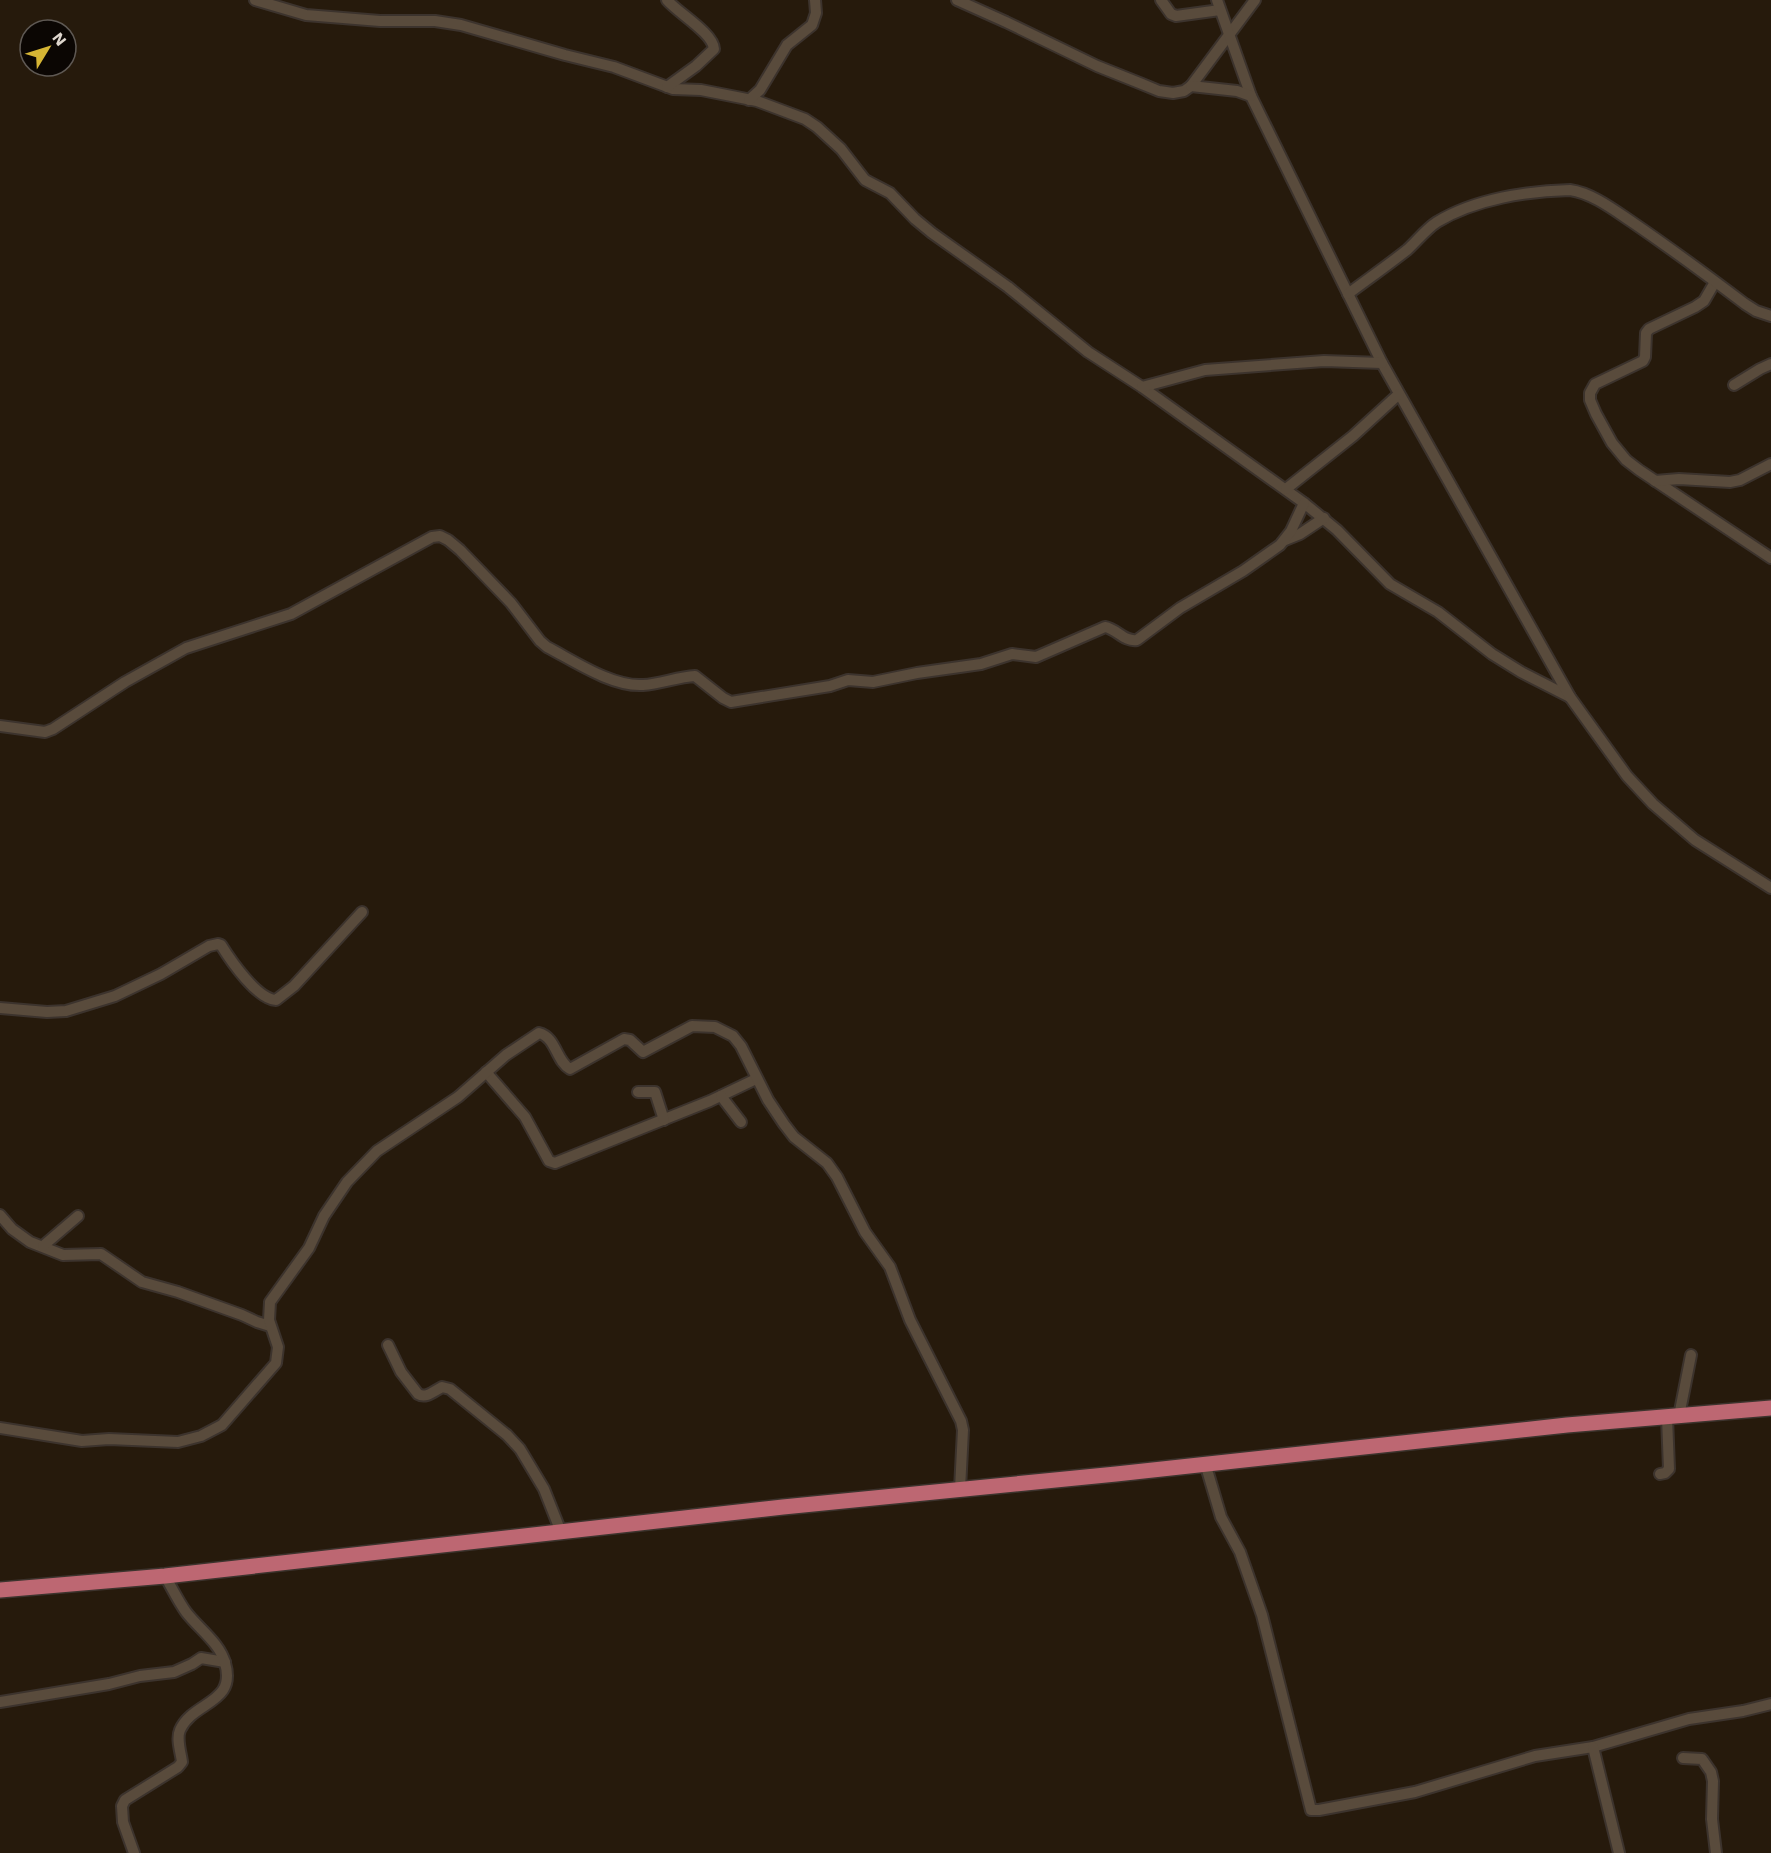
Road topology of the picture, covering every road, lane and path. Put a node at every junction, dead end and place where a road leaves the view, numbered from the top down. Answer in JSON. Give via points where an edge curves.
{"nodes":[{"id":1,"x":255,"y":0,"type":"edge"},
{"id":2,"x":667,"y":0,"type":"edge"},
{"id":3,"x":815,"y":0,"type":"edge"},
{"id":4,"x":957,"y":0,"type":"edge"},
{"id":5,"x":1161,"y":0,"type":"edge"},
{"id":6,"x":1255,"y":0,"type":"edge"},
{"id":7,"x":1219,"y":5,"type":"edge"},
{"id":8,"x":1228,"y":35,"type":"junction"},
{"id":9,"x":1191,"y":86,"type":"junction"},
{"id":10,"x":667,"y":87,"type":"junction"},
{"id":11,"x":1251,"y":96,"type":"junction"},
{"id":12,"x":749,"y":100,"type":"junction"},
{"id":13,"x":1716,"y":282,"type":"junction"},
{"id":14,"x":1348,"y":294,"type":"junction"},
{"id":15,"x":1771,"y":316,"type":"edge"},
{"id":16,"x":1382,"y":363,"type":"junction"},
{"id":17,"x":1771,"y":364,"type":"edge"},
{"id":18,"x":1734,"y":385,"type":"dead end"},
{"id":19,"x":1143,"y":387,"type":"junction"},
{"id":20,"x":1399,"y":394,"type":"junction"},
{"id":21,"x":1771,"y":464,"type":"edge"},
{"id":22,"x":1654,"y":480,"type":"junction"},
{"id":23,"x":1286,"y":489,"type":"junction"},
{"id":24,"x":1304,"y":503,"type":"junction"},
{"id":25,"x":1324,"y":518,"type":"junction"},
{"id":26,"x":1285,"y":540,"type":"junction"},
{"id":27,"x":1771,"y":558,"type":"edge"},
{"id":28,"x":1570,"y":697,"type":"junction"},
{"id":29,"x":0,"y":726,"type":"edge"},
{"id":30,"x":1771,"y":888,"type":"edge"},
{"id":31,"x":362,"y":912,"type":"dead end"},
{"id":32,"x":0,"y":1008,"type":"edge"},
{"id":33,"x":486,"y":1072,"type":"junction"},
{"id":34,"x":756,"y":1079,"type":"junction"},
{"id":35,"x":638,"y":1092,"type":"dead end"},
{"id":36,"x":721,"y":1096,"type":"junction"},
{"id":37,"x":664,"y":1120,"type":"junction"},
{"id":38,"x":741,"y":1122,"type":"dead end"},
{"id":39,"x":0,"y":1215,"type":"edge"},
{"id":40,"x":78,"y":1216,"type":"dead end"},
{"id":41,"x":43,"y":1246,"type":"junction"},
{"id":42,"x":270,"y":1326,"type":"junction"},
{"id":43,"x":388,"y":1346,"type":"dead end"},
{"id":44,"x":1691,"y":1355,"type":"dead end"},
{"id":45,"x":1771,"y":1408,"type":"edge"},
{"id":46,"x":1673,"y":1417,"type":"junction"},
{"id":47,"x":0,"y":1428,"type":"edge"},
{"id":48,"x":1205,"y":1463,"type":"junction"},
{"id":49,"x":1660,"y":1474,"type":"dead end"},
{"id":50,"x":960,"y":1489,"type":"junction"},
{"id":51,"x":561,"y":1532,"type":"junction"},
{"id":52,"x":165,"y":1576,"type":"junction"},
{"id":53,"x":0,"y":1590,"type":"edge"},
{"id":54,"x":225,"y":1662,"type":"junction"},
{"id":55,"x":0,"y":1702,"type":"edge"},
{"id":56,"x":1771,"y":1704,"type":"edge"},
{"id":57,"x":1593,"y":1747,"type":"junction"},
{"id":58,"x":1683,"y":1758,"type":"dead end"},
{"id":59,"x":134,"y":1853,"type":"edge"},
{"id":60,"x":1619,"y":1853,"type":"edge"},
{"id":61,"x":1716,"y":1853,"type":"edge"}],
"edges":[{"from":1,"to":10,"type":"street","via":[[306,15],[461,25],[614,67]]},
{"from":2,"to":10,"type":"street","via":[[714,44],[703,60]]},
{"from":3,"to":12,"type":"street","via":[[812,25],[787,45],[760,90]]},
{"from":4,"to":9,"type":"street","via":[[1159,91],[1179,93]]},
{"from":5,"to":7,"type":"street","via":[[1176,16]]},
{"from":6,"to":8,"type":"street"},
{"from":7,"to":8,"type":"street"},
{"from":8,"to":9,"type":"street"},
{"from":8,"to":11,"type":"street"},
{"from":9,"to":11,"type":"street"},
{"from":10,"to":12,"type":"street"},
{"from":11,"to":14,"type":"street"},
{"from":12,"to":19,"type":"street","via":[[768,104],[817,127],[866,180],[890,193],[932,233],[1008,287],[1088,352]]},
{"from":13,"to":14,"type":"street","via":[[1600,201],[1580,191],[1558,190],[1512,196],[1444,218]]},
{"from":13,"to":15,"type":"street","via":[[1756,311]]},
{"from":13,"to":22,"type":"street","via":[[1704,301],[1649,329],[1643,361],[1595,384],[1590,393],[1612,443],[1626,460]]},
{"from":14,"to":16,"type":"street"},
{"from":16,"to":19,"type":"street","via":[[1324,361],[1205,370]]},
{"from":16,"to":20,"type":"street"},
{"from":17,"to":18,"type":"street"},
{"from":19,"to":23,"type":"street"},
{"from":20,"to":23,"type":"street"},
{"from":20,"to":28,"type":"street"},
{"from":21,"to":22,"type":"street","via":[[1735,481]]},
{"from":22,"to":27,"type":"street"},
{"from":23,"to":24,"type":"street"},
{"from":24,"to":25,"type":"street"},
{"from":24,"to":26,"type":"street"},
{"from":25,"to":26,"type":"street"},
{"from":25,"to":28,"type":"street","via":[[1390,585],[1438,612],[1492,654]]},
{"from":26,"to":29,"type":"street","via":[[1137,640],[1129,640],[1105,627],[1036,657],[1012,654],[981,664],[873,682],[849,680],[732,702],[694,676],[644,685],[625,684],[547,647],[511,603],[454,545],[440,536],[432,537],[291,614],[186,648],[53,729],[45,732]]},
{"from":28,"to":30,"type":"street","via":[[1627,776],[1653,804],[1703,846]]},
{"from":31,"to":32,"type":"street","via":[[294,986],[276,1000],[262,995],[218,944],[122,993],[66,1011]]},
{"from":33,"to":34,"type":"street","via":[[539,1033],[550,1040],[570,1069],[624,1039],[643,1052],[687,1027],[698,1026],[715,1027],[733,1036]]},
{"from":33,"to":37,"type":"street","via":[[525,1117],[552,1162],[567,1160]]},
{"from":33,"to":42,"type":"street","via":[[458,1097],[377,1151],[347,1182],[324,1215],[309,1248],[270,1302]]},
{"from":34,"to":36,"type":"street"},
{"from":34,"to":50,"type":"street","via":[[794,1137],[832,1169],[865,1232],[890,1266],[910,1320],[961,1421]]},
{"from":35,"to":37,"type":"street","via":[[655,1092]]},
{"from":36,"to":37,"type":"street"},
{"from":36,"to":38,"type":"street"},
{"from":39,"to":41,"type":"street","via":[[21,1236]]},
{"from":40,"to":41,"type":"street"},
{"from":41,"to":42,"type":"street","via":[[63,1255],[101,1254],[142,1282]]},
{"from":42,"to":47,"type":"street","via":[[278,1347],[274,1368],[229,1419],[201,1436],[178,1442],[82,1441]]},
{"from":43,"to":51,"type":"street","via":[[417,1395],[424,1396],[442,1387],[450,1389],[516,1444],[544,1489]]},
{"from":44,"to":46,"type":"street"},
{"from":45,"to":46,"type":"main road"},
{"from":46,"to":48,"type":"main road"},
{"from":46,"to":49,"type":"street","via":[[1669,1468]]},
{"from":48,"to":50,"type":"main road"},
{"from":48,"to":57,"type":"street","via":[[1223,1522],[1240,1552],[1262,1615],[1311,1810],[1415,1792],[1535,1756]]},
{"from":50,"to":51,"type":"main road"},
{"from":51,"to":52,"type":"main road"},
{"from":52,"to":53,"type":"main road"},
{"from":52,"to":54,"type":"street","via":[[184,1609]]},
{"from":54,"to":55,"type":"street","via":[[201,1658],[174,1672]]},
{"from":54,"to":59,"type":"street","via":[[224,1690],[179,1732],[182,1762],[125,1800],[122,1806]]},
{"from":56,"to":57,"type":"street","via":[[1689,1719]]},
{"from":57,"to":60,"type":"street"},
{"from":58,"to":61,"type":"street","via":[[1702,1759],[1711,1772]]}]}
